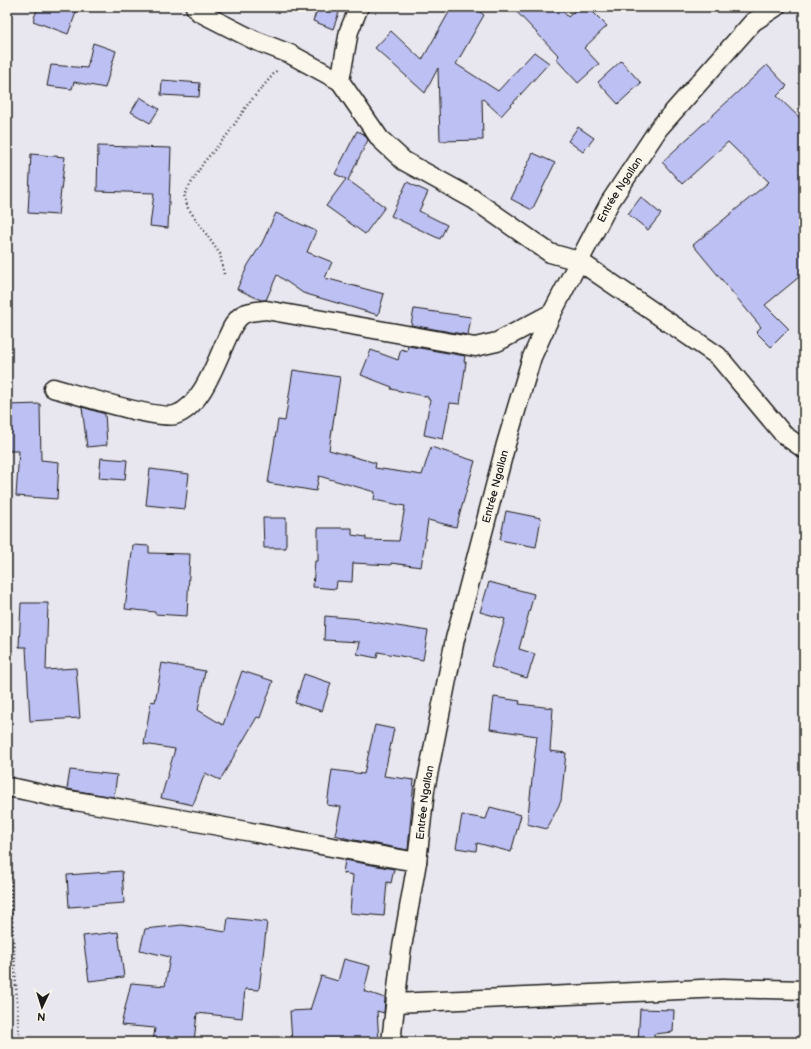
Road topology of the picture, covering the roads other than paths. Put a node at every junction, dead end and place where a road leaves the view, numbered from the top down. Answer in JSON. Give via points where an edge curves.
{"nodes":[{"id":1,"x":195,"y":7,"type":"edge"},
{"id":2,"x":359,"y":7,"type":"edge"},
{"id":3,"x":776,"y":7,"type":"edge"},
{"id":4,"x":340,"y":81,"type":"junction"},
{"id":5,"x":579,"y":262,"type":"junction"},
{"id":6,"x":552,"y":314,"type":"junction"},
{"id":7,"x":53,"y":388,"type":"dead end"},
{"id":8,"x":804,"y":449,"type":"edge"},
{"id":9,"x":9,"y":787,"type":"edge"},
{"id":10,"x":417,"y":862,"type":"junction"},
{"id":11,"x":804,"y":990,"type":"edge"},
{"id":12,"x":396,"y":1003,"type":"junction"},
{"id":13,"x":391,"y":1042,"type":"edge"}],
"edges":[{"from":1,"to":4,"type":"street","via":[[199,12],[254,40],[290,54]]},
{"from":2,"to":4,"type":"street","via":[[349,31]]},
{"from":3,"to":5,"type":"street","name":"Entrée Ngallan","via":[[753,22],[659,128],[610,202]]},
{"from":4,"to":5,"type":"street","via":[[380,139],[404,161],[474,199],[550,253]]},
{"from":5,"to":6,"type":"street","name":"Entrée Ngallan"},
{"from":5,"to":8,"type":"street","via":[[718,356],[784,435]]},
{"from":6,"to":7,"type":"street","via":[[497,342],[474,347],[266,310],[250,312],[241,316],[231,330],[200,394],[186,409],[175,415],[142,412]]},
{"from":6,"to":10,"type":"street","name":"Entrée Ngallan","via":[[532,357],[455,639],[426,783]]},
{"from":9,"to":10,"type":"street","via":[[72,801]]},
{"from":10,"to":12,"type":"street","name":"Entrée Ngallan","via":[[401,953]]},
{"from":11,"to":12,"type":"street","via":[[723,988]]},
{"from":12,"to":13,"type":"street","name":"Entrée Ngallan"}]}
